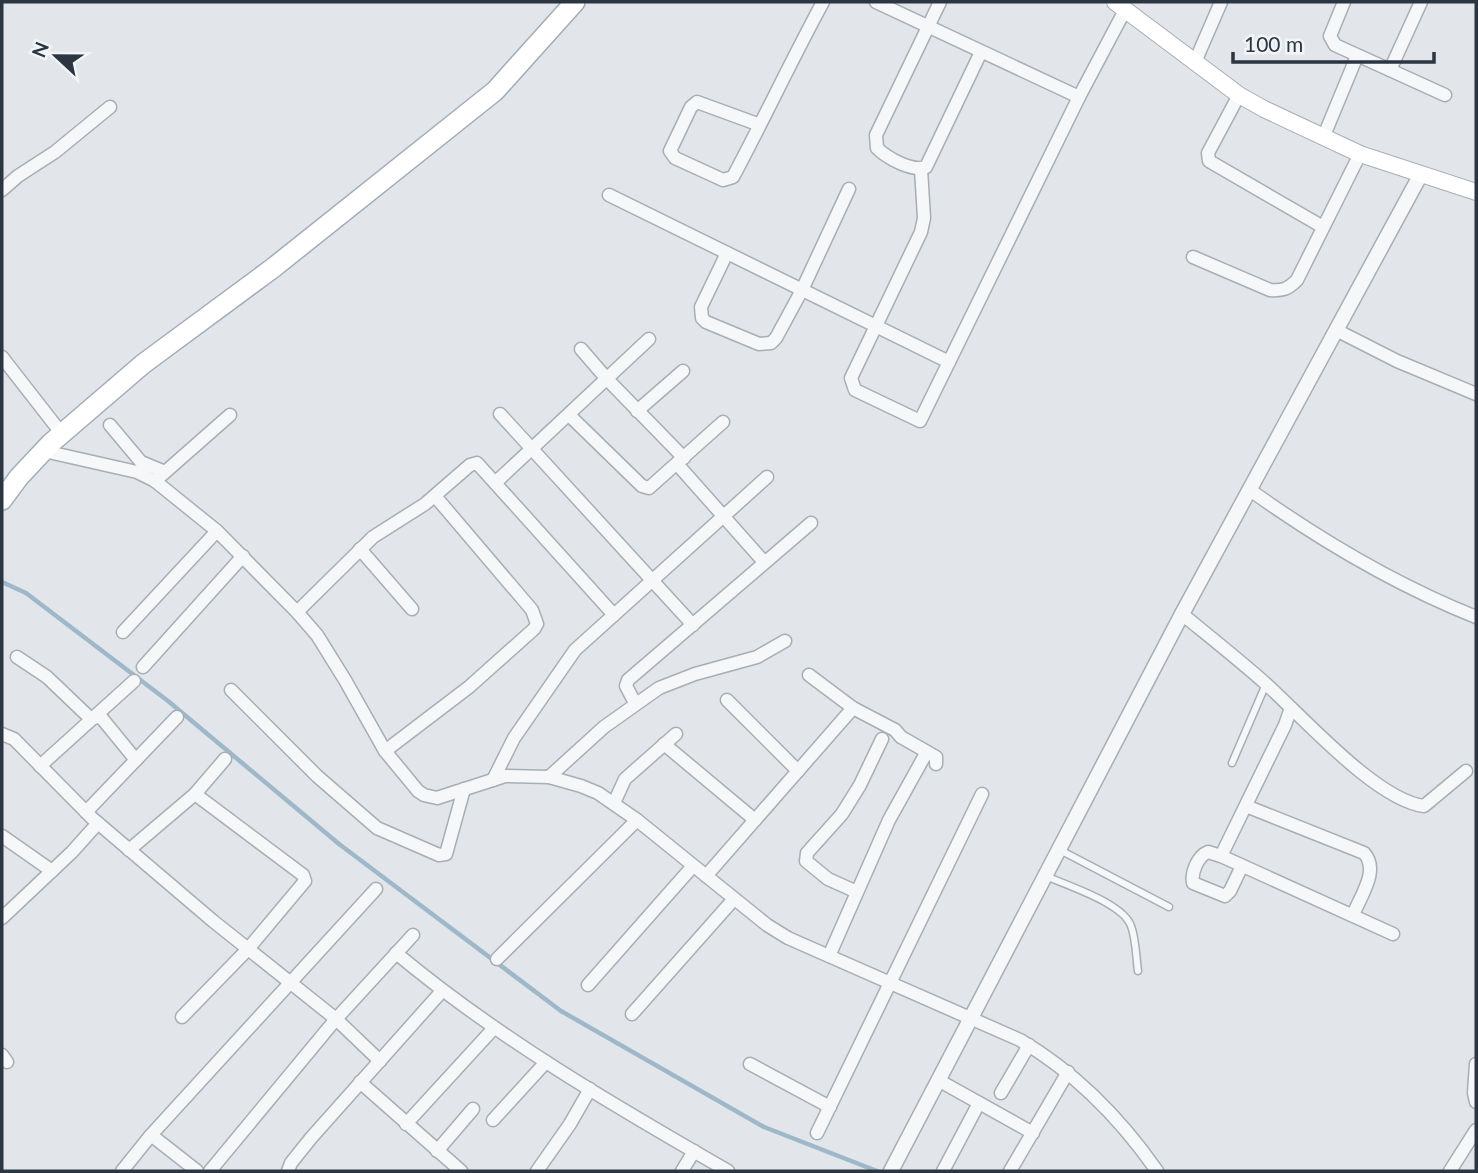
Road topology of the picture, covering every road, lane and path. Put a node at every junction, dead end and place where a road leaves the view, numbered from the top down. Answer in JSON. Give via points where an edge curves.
{"nodes":[{"id":1,"x":575,"y":2,"type":"edge"},
{"id":2,"x":823,"y":2,"type":"edge"},
{"id":3,"x":876,"y":2,"type":"edge"},
{"id":4,"x":940,"y":2,"type":"edge"},
{"id":5,"x":1222,"y":2,"type":"edge"},
{"id":6,"x":1344,"y":2,"type":"edge"},
{"id":7,"x":1421,"y":2,"type":"edge"},
{"id":8,"x":1120,"y":6,"type":"edge"},
{"id":9,"x":927,"y":27,"type":"junction"},
{"id":10,"x":981,"y":52,"type":"junction"},
{"id":11,"x":1357,"y":56,"type":"junction"},
{"id":12,"x":1195,"y":62,"type":"junction"},
{"id":13,"x":1390,"y":70,"type":"junction"},
{"id":14,"x":1239,"y":95,"type":"junction"},
{"id":15,"x":1445,"y":95,"type":"dead end"},
{"id":16,"x":1079,"y":97,"type":"junction"},
{"id":17,"x":110,"y":107,"type":"dead end"},
{"id":18,"x":761,"y":125,"type":"junction"},
{"id":19,"x":1322,"y":138,"type":"junction"},
{"id":20,"x":1360,"y":154,"type":"junction"},
{"id":21,"x":921,"y":169,"type":"junction"},
{"id":22,"x":1421,"y":174,"type":"junction"},
{"id":23,"x":849,"y":189,"type":"dead end"},
{"id":24,"x":2,"y":190,"type":"edge"},
{"id":25,"x":1476,"y":192,"type":"edge"},
{"id":26,"x":609,"y":195,"type":"dead end"},
{"id":27,"x":1323,"y":227,"type":"junction"},
{"id":28,"x":727,"y":253,"type":"junction"},
{"id":29,"x":1192,"y":257,"type":"dead end"},
{"id":30,"x":802,"y":290,"type":"junction"},
{"id":31,"x":876,"y":327,"type":"junction"},
{"id":32,"x":1336,"y":330,"type":"junction"},
{"id":33,"x":649,"y":339,"type":"dead end"},
{"id":34,"x":581,"y":349,"type":"dead end"},
{"id":35,"x":2,"y":357,"type":"edge"},
{"id":36,"x":949,"y":362,"type":"junction"},
{"id":37,"x":682,"y":371,"type":"dead end"},
{"id":38,"x":606,"y":378,"type":"junction"},
{"id":39,"x":1476,"y":394,"type":"edge"},
{"id":40,"x":637,"y":411,"type":"junction"},
{"id":41,"x":500,"y":414,"type":"dead end"},
{"id":42,"x":230,"y":415,"type":"dead end"},
{"id":43,"x":569,"y":415,"type":"junction"},
{"id":44,"x":723,"y":422,"type":"dead end"},
{"id":45,"x":110,"y":425,"type":"dead end"},
{"id":46,"x":62,"y":434,"type":"junction"},
{"id":47,"x":532,"y":449,"type":"junction"},
{"id":48,"x":44,"y":451,"type":"junction"},
{"id":49,"x":681,"y":461,"type":"junction"},
{"id":50,"x":160,"y":476,"type":"junction"},
{"id":51,"x":766,"y":477,"type":"dead end"},
{"id":52,"x":495,"y":483,"type":"junction"},
{"id":53,"x":1250,"y":490,"type":"junction"},
{"id":54,"x":435,"y":496,"type":"junction"},
{"id":55,"x":2,"y":500,"type":"edge"},
{"id":56,"x":723,"y":517,"type":"junction"},
{"id":57,"x":811,"y":523,"type":"dead end"},
{"id":58,"x":217,"y":531,"type":"junction"},
{"id":59,"x":360,"y":549,"type":"junction"},
{"id":60,"x":243,"y":556,"type":"junction"},
{"id":61,"x":764,"y":562,"type":"junction"},
{"id":62,"x":653,"y":580,"type":"junction"},
{"id":63,"x":412,"y":609,"type":"dead end"},
{"id":64,"x":297,"y":612,"type":"junction"},
{"id":65,"x":1182,"y":614,"type":"junction"},
{"id":66,"x":614,"y":615,"type":"junction"},
{"id":67,"x":1476,"y":617,"type":"edge"},
{"id":68,"x":693,"y":625,"type":"junction"},
{"id":69,"x":122,"y":632,"type":"dead end"},
{"id":70,"x":785,"y":641,"type":"dead end"},
{"id":71,"x":17,"y":657,"type":"dead end"},
{"id":72,"x":143,"y":667,"type":"dead end"},
{"id":73,"x":809,"y":676,"type":"dead end"},
{"id":74,"x":134,"y":681,"type":"dead end"},
{"id":75,"x":1266,"y":684,"type":"junction"},
{"id":76,"x":230,"y":690,"type":"dead end"},
{"id":77,"x":727,"y":700,"type":"dead end"},
{"id":78,"x":635,"y":703,"type":"junction"},
{"id":79,"x":853,"y":708,"type":"junction"},
{"id":80,"x":1291,"y":708,"type":"junction"},
{"id":81,"x":177,"y":717,"type":"dead end"},
{"id":82,"x":91,"y":719,"type":"junction"},
{"id":83,"x":2,"y":734,"type":"edge"},
{"id":84,"x":676,"y":734,"type":"dead end"},
{"id":85,"x":882,"y":738,"type":"dead end"},
{"id":86,"x":664,"y":744,"type":"junction"},
{"id":87,"x":385,"y":751,"type":"junction"},
{"id":88,"x":924,"y":757,"type":"dead end"},
{"id":89,"x":225,"y":759,"type":"dead end"},
{"id":90,"x":136,"y":760,"type":"junction"},
{"id":91,"x":1232,"y":763,"type":"dead end"},
{"id":92,"x":936,"y":764,"type":"dead end"},
{"id":93,"x":40,"y":766,"type":"junction"},
{"id":94,"x":798,"y":771,"type":"junction"},
{"id":95,"x":1466,"y":771,"type":"dead end"},
{"id":96,"x":549,"y":777,"type":"junction"},
{"id":97,"x":493,"y":780,"type":"junction"},
{"id":98,"x":464,"y":789,"type":"junction"},
{"id":99,"x":195,"y":794,"type":"junction"},
{"id":100,"x":982,"y":794,"type":"dead end"},
{"id":101,"x":614,"y":803,"type":"junction"},
{"id":102,"x":1246,"y":806,"type":"junction"},
{"id":103,"x":86,"y":812,"type":"junction"},
{"id":104,"x":637,"y":820,"type":"junction"},
{"id":105,"x":755,"y":820,"type":"junction"},
{"id":106,"x":98,"y":823,"type":"junction"},
{"id":107,"x":2,"y":836,"type":"edge"},
{"id":108,"x":1058,"y":849,"type":"junction"},
{"id":109,"x":129,"y":850,"type":"junction"},
{"id":110,"x":1221,"y":856,"type":"junction"},
{"id":111,"x":694,"y":866,"type":"junction"},
{"id":112,"x":1242,"y":866,"type":"junction"},
{"id":113,"x":52,"y":871,"type":"junction"},
{"id":114,"x":706,"y":876,"type":"junction"},
{"id":115,"x":1044,"y":876,"type":"junction"},
{"id":116,"x":376,"y":890,"type":"dead end"},
{"id":117,"x":857,"y":892,"type":"junction"},
{"id":118,"x":734,"y":899,"type":"junction"},
{"id":119,"x":1169,"y":907,"type":"dead end"},
{"id":120,"x":1353,"y":915,"type":"junction"},
{"id":121,"x":2,"y":918,"type":"edge"},
{"id":122,"x":1392,"y":934,"type":"dead end"},
{"id":123,"x":413,"y":935,"type":"dead end"},
{"id":124,"x":248,"y":949,"type":"junction"},
{"id":125,"x":396,"y":953,"type":"junction"},
{"id":126,"x":829,"y":956,"type":"junction"},
{"id":127,"x":497,"y":959,"type":"dead end"},
{"id":128,"x":1138,"y":971,"type":"dead end"},
{"id":129,"x":289,"y":983,"type":"junction"},
{"id":130,"x":588,"y":985,"type":"dead end"},
{"id":131,"x":891,"y":985,"type":"junction"},
{"id":132,"x":442,"y":991,"type":"junction"},
{"id":133,"x":632,"y":1014,"type":"dead end"},
{"id":134,"x":182,"y":1017,"type":"dead end"},
{"id":135,"x":970,"y":1018,"type":"junction"},
{"id":136,"x":337,"y":1019,"type":"junction"},
{"id":137,"x":494,"y":1028,"type":"junction"},
{"id":138,"x":1029,"y":1045,"type":"junction"},
{"id":139,"x":380,"y":1061,"type":"junction"},
{"id":140,"x":546,"y":1062,"type":"junction"},
{"id":141,"x":750,"y":1063,"type":"dead end"},
{"id":142,"x":1476,"y":1064,"type":"edge"},
{"id":143,"x":1068,"y":1072,"type":"junction"},
{"id":144,"x":938,"y":1080,"type":"junction"},
{"id":145,"x":360,"y":1082,"type":"junction"},
{"id":146,"x":590,"y":1089,"type":"junction"},
{"id":147,"x":1001,"y":1093,"type":"dead end"},
{"id":148,"x":1476,"y":1102,"type":"edge"},
{"id":149,"x":979,"y":1103,"type":"junction"},
{"id":150,"x":830,"y":1107,"type":"junction"},
{"id":151,"x":472,"y":1109,"type":"dead end"},
{"id":152,"x":493,"y":1119,"type":"dead end"},
{"id":153,"x":406,"y":1124,"type":"junction"},
{"id":154,"x":1476,"y":1130,"type":"edge"},
{"id":155,"x":817,"y":1133,"type":"dead end"},
{"id":156,"x":1032,"y":1133,"type":"junction"},
{"id":157,"x":151,"y":1135,"type":"junction"},
{"id":158,"x":437,"y":1151,"type":"junction"},
{"id":159,"x":694,"y":1151,"type":"junction"},
{"id":160,"x":540,"y":1168,"type":"edge"},
{"id":161,"x":122,"y":1171,"type":"edge"},
{"id":162,"x":197,"y":1171,"type":"edge"},
{"id":163,"x":210,"y":1171,"type":"edge"},
{"id":164,"x":288,"y":1171,"type":"edge"},
{"id":165,"x":461,"y":1171,"type":"edge"},
{"id":166,"x":554,"y":1171,"type":"edge"},
{"id":167,"x":682,"y":1171,"type":"edge"},
{"id":168,"x":728,"y":1171,"type":"edge"},
{"id":169,"x":891,"y":1171,"type":"edge"},
{"id":170,"x":943,"y":1171,"type":"edge"},
{"id":171,"x":1010,"y":1171,"type":"edge"},
{"id":172,"x":1157,"y":1171,"type":"edge"},
{"id":173,"x":1450,"y":1171,"type":"edge"}],
"edges":[{"from":1,"to":46,"type":"main road","via":[[495,90],[273,268],[143,364]]},
{"from":2,"to":18,"type":"street"},
{"from":3,"to":9,"type":"street"},
{"from":4,"to":9,"type":"street"},
{"from":5,"to":12,"type":"street"},
{"from":6,"to":11,"type":"street","via":[[1330,36],[1335,45]]},
{"from":7,"to":13,"type":"street"},
{"from":8,"to":12,"type":"main road"},
{"from":8,"to":16,"type":"street"},
{"from":9,"to":10,"type":"street"},
{"from":9,"to":21,"type":"street","via":[[875,143],[883,154]]},
{"from":10,"to":16,"type":"street"},
{"from":10,"to":21,"type":"street","via":[[929,163]]},
{"from":11,"to":13,"type":"street"},
{"from":11,"to":19,"type":"street"},
{"from":12,"to":14,"type":"main road"},
{"from":13,"to":15,"type":"street"},
{"from":14,"to":19,"type":"main road"},
{"from":14,"to":27,"type":"street","via":[[1208,153],[1209,162]]},
{"from":16,"to":36,"type":"street"},
{"from":17,"to":24,"type":"street"},
{"from":18,"to":18,"type":"street","via":[[697,102],[670,150],[675,158],[729,180]]},
{"from":19,"to":20,"type":"main road"},
{"from":20,"to":22,"type":"main road"},
{"from":20,"to":27,"type":"street"},
{"from":21,"to":31,"type":"street","via":[[923,225]]},
{"from":22,"to":25,"type":"main road"},
{"from":22,"to":32,"type":"street"},
{"from":23,"to":30,"type":"street"},
{"from":26,"to":28,"type":"street"},
{"from":27,"to":29,"type":"street","via":[[1297,280],[1281,291]]},
{"from":28,"to":30,"type":"street"},
{"from":28,"to":30,"type":"street","via":[[701,307],[706,322],[765,345],[776,338]]},
{"from":30,"to":31,"type":"street"},
{"from":31,"to":36,"type":"street"},
{"from":31,"to":36,"type":"street","via":[[851,378],[855,390],[920,421]]},
{"from":32,"to":39,"type":"street"},
{"from":32,"to":53,"type":"street"},
{"from":33,"to":38,"type":"street"},
{"from":34,"to":38,"type":"street"},
{"from":35,"to":46,"type":"street"},
{"from":37,"to":40,"type":"street"},
{"from":38,"to":40,"type":"street"},
{"from":38,"to":43,"type":"street"},
{"from":40,"to":49,"type":"street"},
{"from":41,"to":47,"type":"street"},
{"from":42,"to":50,"type":"street"},
{"from":43,"to":47,"type":"street"},
{"from":43,"to":49,"type":"street","via":[[646,488]]},
{"from":44,"to":49,"type":"street"},
{"from":45,"to":50,"type":"street","via":[[141,462]]},
{"from":46,"to":48,"type":"main road"},
{"from":47,"to":52,"type":"street"},
{"from":47,"to":62,"type":"street"},
{"from":48,"to":50,"type":"street"},
{"from":48,"to":55,"type":"main road"},
{"from":49,"to":56,"type":"street"},
{"from":50,"to":58,"type":"street"},
{"from":51,"to":56,"type":"street"},
{"from":52,"to":54,"type":"street","via":[[474,464]]},
{"from":52,"to":66,"type":"street"},
{"from":53,"to":65,"type":"street"},
{"from":53,"to":67,"type":"street","via":[[1321,539]]},
{"from":54,"to":59,"type":"street"},
{"from":54,"to":87,"type":"street","via":[[531,610],[537,624],[469,687]]},
{"from":56,"to":61,"type":"street"},
{"from":56,"to":62,"type":"street"},
{"from":57,"to":61,"type":"street"},
{"from":58,"to":60,"type":"street"},
{"from":58,"to":69,"type":"street"},
{"from":59,"to":63,"type":"street"},
{"from":59,"to":64,"type":"street"},
{"from":60,"to":64,"type":"street"},
{"from":60,"to":72,"type":"street"},
{"from":61,"to":68,"type":"street"},
{"from":62,"to":66,"type":"street"},
{"from":62,"to":68,"type":"street"},
{"from":64,"to":87,"type":"street","via":[[317,635]]},
{"from":65,"to":75,"type":"street"},
{"from":65,"to":108,"type":"street"},
{"from":66,"to":97,"type":"street","via":[[575,650],[514,738]]},
{"from":68,"to":78,"type":"street","via":[[628,680],[626,686]]},
{"from":70,"to":78,"type":"street","via":[[757,657],[659,688]]},
{"from":71,"to":82,"type":"street","via":[[47,677]]},
{"from":73,"to":79,"type":"street"},
{"from":74,"to":82,"type":"street"},
{"from":75,"to":80,"type":"street"},
{"from":75,"to":91,"type":"lane"},
{"from":76,"to":98,"type":"street","via":[[363,817],[398,839],[446,854]]},
{"from":77,"to":94,"type":"street"},
{"from":78,"to":96,"type":"street"},
{"from":79,"to":92,"type":"street","via":[[936,757]]},
{"from":79,"to":94,"type":"street"},
{"from":80,"to":95,"type":"street","via":[[1348,761],[1409,804],[1424,806]]},
{"from":80,"to":102,"type":"street"},
{"from":81,"to":90,"type":"street"},
{"from":82,"to":90,"type":"street","via":[[100,716]]},
{"from":82,"to":93,"type":"street"},
{"from":83,"to":93,"type":"street","via":[[14,738]]},
{"from":84,"to":86,"type":"street"},
{"from":85,"to":117,"type":"street","via":[[842,814],[807,853],[806,861],[828,879]]},
{"from":86,"to":101,"type":"street","via":[[625,779]]},
{"from":86,"to":105,"type":"street"},
{"from":87,"to":98,"type":"street","via":[[424,795],[437,798]]},
{"from":88,"to":117,"type":"street"},
{"from":89,"to":99,"type":"street"},
{"from":90,"to":103,"type":"street"},
{"from":93,"to":103,"type":"street"},
{"from":94,"to":105,"type":"street"},
{"from":96,"to":97,"type":"street"},
{"from":96,"to":101,"type":"street","via":[[581,786]]},
{"from":97,"to":98,"type":"street"},
{"from":99,"to":109,"type":"street"},
{"from":99,"to":124,"type":"street","via":[[305,878]]},
{"from":100,"to":131,"type":"street"},
{"from":101,"to":104,"type":"street"},
{"from":102,"to":110,"type":"street"},
{"from":102,"to":120,"type":"street","via":[[1364,853],[1371,873]]},
{"from":103,"to":106,"type":"street"},
{"from":104,"to":111,"type":"street"},
{"from":104,"to":127,"type":"street"},
{"from":105,"to":114,"type":"street"},
{"from":106,"to":109,"type":"street"},
{"from":106,"to":113,"type":"street"},
{"from":107,"to":113,"type":"street"},
{"from":108,"to":115,"type":"street"},
{"from":108,"to":119,"type":"lane"},
{"from":109,"to":124,"type":"street"},
{"from":110,"to":112,"type":"street"},
{"from":110,"to":112,"type":"street","via":[[1205,853],[1193,883],[1225,896]]},
{"from":111,"to":114,"type":"street"},
{"from":111,"to":130,"type":"street"},
{"from":112,"to":120,"type":"street"},
{"from":113,"to":121,"type":"street"},
{"from":114,"to":118,"type":"street"},
{"from":115,"to":128,"type":"lane","via":[[1125,916],[1132,927]]},
{"from":115,"to":135,"type":"street"},
{"from":116,"to":129,"type":"street"},
{"from":117,"to":126,"type":"street"},
{"from":118,"to":126,"type":"street","via":[[788,938]]},
{"from":118,"to":133,"type":"street"},
{"from":120,"to":122,"type":"street"},
{"from":123,"to":125,"type":"street"},
{"from":124,"to":129,"type":"street"},
{"from":124,"to":134,"type":"street"},
{"from":125,"to":132,"type":"street"},
{"from":125,"to":136,"type":"street"},
{"from":126,"to":131,"type":"street"},
{"from":129,"to":136,"type":"street"},
{"from":129,"to":157,"type":"street"},
{"from":131,"to":135,"type":"street"},
{"from":131,"to":150,"type":"street"},
{"from":132,"to":137,"type":"street"},
{"from":132,"to":139,"type":"street"},
{"from":135,"to":138,"type":"street"},
{"from":135,"to":144,"type":"street"},
{"from":136,"to":139,"type":"street"},
{"from":136,"to":163,"type":"street"},
{"from":137,"to":140,"type":"street"},
{"from":137,"to":153,"type":"street"},
{"from":138,"to":143,"type":"street"},
{"from":138,"to":147,"type":"street"},
{"from":139,"to":145,"type":"street"},
{"from":140,"to":146,"type":"street"},
{"from":140,"to":152,"type":"street"},
{"from":141,"to":150,"type":"street"},
{"from":142,"to":148,"type":"street"},
{"from":143,"to":156,"type":"street"},
{"from":143,"to":172,"type":"street","via":[[1111,1113]]},
{"from":144,"to":149,"type":"street"},
{"from":144,"to":169,"type":"street"},
{"from":145,"to":153,"type":"street"},
{"from":145,"to":164,"type":"street"},
{"from":146,"to":159,"type":"street"},
{"from":146,"to":160,"type":"street"},
{"from":149,"to":156,"type":"street"},
{"from":149,"to":170,"type":"street"},
{"from":150,"to":155,"type":"street"},
{"from":151,"to":158,"type":"street"},
{"from":153,"to":158,"type":"street"},
{"from":154,"to":173,"type":"street"},
{"from":156,"to":171,"type":"street"},
{"from":157,"to":161,"type":"street"},
{"from":157,"to":162,"type":"street"},
{"from":158,"to":165,"type":"street"},
{"from":159,"to":167,"type":"street"},
{"from":159,"to":168,"type":"street"},
{"from":160,"to":166,"type":"street"}]}
